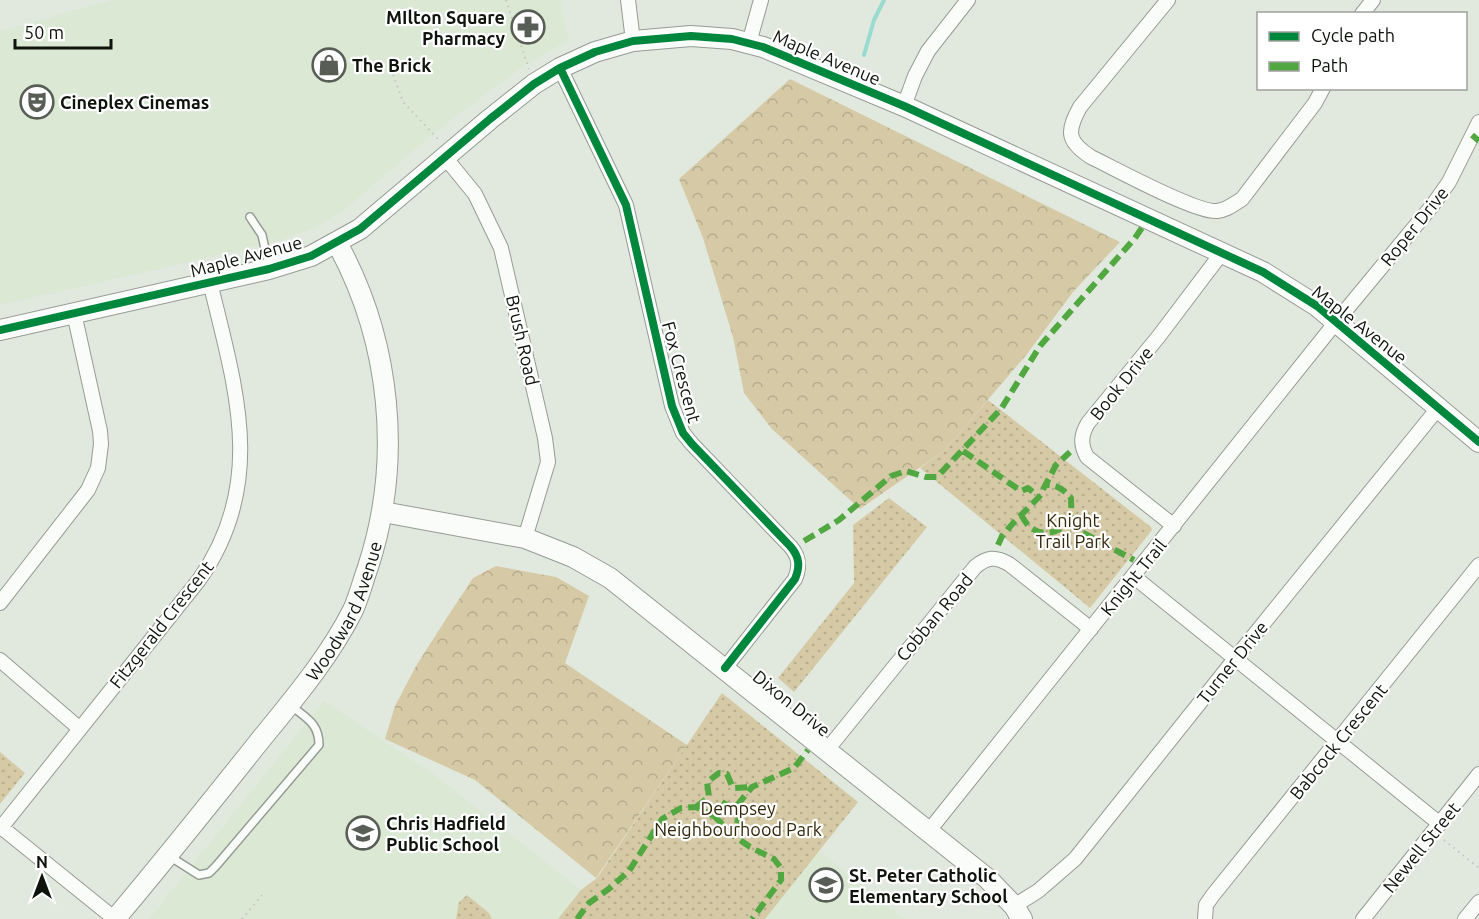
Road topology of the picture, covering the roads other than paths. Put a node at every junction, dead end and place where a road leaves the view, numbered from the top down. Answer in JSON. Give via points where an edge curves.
{"nodes":[{"id":1,"x":628,"y":0,"type":"edge"},
{"id":2,"x":761,"y":0,"type":"edge"},
{"id":3,"x":968,"y":0,"type":"edge"},
{"id":4,"x":1168,"y":0,"type":"edge"},
{"id":5,"x":1373,"y":0,"type":"edge"},
{"id":6,"x":1364,"y":12,"type":"edge"},
{"id":7,"x":633,"y":41,"type":"junction"},
{"id":8,"x":749,"y":43,"type":"junction"},
{"id":9,"x":560,"y":68,"type":"junction"},
{"id":10,"x":1322,"y":90,"type":"edge"},
{"id":11,"x":904,"y":106,"type":"junction"},
{"id":12,"x":1479,"y":122,"type":"edge"},
{"id":13,"x":442,"y":148,"type":"junction"},
{"id":14,"x":250,"y":217,"type":"dead end"},
{"id":15,"x":337,"y":243,"type":"junction"},
{"id":16,"x":1221,"y":254,"type":"junction"},
{"id":17,"x":269,"y":269,"type":"junction"},
{"id":18,"x":210,"y":282,"type":"junction"},
{"id":19,"x":74,"y":314,"type":"junction"},
{"id":20,"x":1336,"y":322,"type":"junction"},
{"id":21,"x":0,"y":330,"type":"edge"},
{"id":22,"x":1439,"y":407,"type":"junction"},
{"id":23,"x":1479,"y":442,"type":"edge"},
{"id":24,"x":383,"y":512,"type":"junction"},
{"id":25,"x":1174,"y":526,"type":"junction"},
{"id":26,"x":525,"y":538,"type":"junction"},
{"id":27,"x":1479,"y":565,"type":"edge"},
{"id":28,"x":1133,"y":576,"type":"junction"},
{"id":29,"x":0,"y":603,"type":"edge"},
{"id":30,"x":1091,"y":629,"type":"junction"},
{"id":31,"x":1234,"y":659,"type":"junction"},
{"id":32,"x":0,"y":660,"type":"edge"},
{"id":33,"x":725,"y":668,"type":"junction"},
{"id":34,"x":289,"y":705,"type":"junction"},
{"id":35,"x":80,"y":729,"type":"junction"},
{"id":36,"x":1338,"y":741,"type":"junction"},
{"id":37,"x":826,"y":750,"type":"junction"},
{"id":38,"x":1479,"y":774,"type":"edge"},
{"id":39,"x":1,"y":828,"type":"edge"},
{"id":40,"x":1441,"y":831,"type":"junction"},
{"id":41,"x":928,"y":832,"type":"junction"},
{"id":42,"x":169,"y":856,"type":"junction"},
{"id":43,"x":1479,"y":902,"type":"edge"},
{"id":44,"x":1018,"y":913,"type":"edge"},
{"id":45,"x":115,"y":919,"type":"edge"},
{"id":46,"x":1205,"y":919,"type":"edge"},
{"id":47,"x":1363,"y":919,"type":"edge"},
{"id":48,"x":1465,"y":919,"type":"edge"}],
"edges":[{"from":1,"to":7,"type":"street"},
{"from":2,"to":8,"type":"street"},
{"from":3,"to":11,"type":"street","via":[[928,51]]},
{"from":4,"to":10,"type":"street","via":[[1080,107],[1073,121],[1071,136],[1079,150],[1090,157],[1209,211],[1229,208],[1242,199]]},
{"from":5,"to":6,"type":"street"},
{"from":7,"to":8,"type":"street","name":"Maple Avenue","via":[[698,36]]},
{"from":7,"to":9,"type":"street","name":"Maple Avenue"},
{"from":8,"to":11,"type":"street","name":"Maple Avenue"},
{"from":9,"to":13,"type":"street","name":"Maple Avenue"},
{"from":9,"to":33,"type":"street","name":"Fox Crescent","via":[[626,205],[672,406],[682,433],[798,557],[795,579]]},
{"from":11,"to":16,"type":"street","name":"Maple Avenue"},
{"from":12,"to":20,"type":"street","name":"Roper Drive","via":[[1449,183]]},
{"from":13,"to":15,"type":"street","name":"Maple Avenue","via":[[362,228]]},
{"from":13,"to":26,"type":"street","name":"Brush Road","via":[[475,194],[501,248],[545,438],[548,462]]},
{"from":14,"to":17,"type":"lane","via":[[262,236]]},
{"from":15,"to":17,"type":"street","name":"Maple Avenue","via":[[304,259]]},
{"from":15,"to":24,"type":"street","name":"Woodward Avenue","via":[[366,303],[384,385],[388,444]]},
{"from":16,"to":20,"type":"street","name":"Maple Avenue","via":[[1263,272]]},
{"from":16,"to":25,"type":"street","name":"Book Drive","via":[[1083,432],[1087,457]]},
{"from":17,"to":18,"type":"street","name":"Maple Avenue"},
{"from":18,"to":19,"type":"street","name":"Maple Avenue"},
{"from":18,"to":35,"type":"street","name":"Fitzgerald Crescent","via":[[240,417],[240,467],[235,500],[208,568]]},
{"from":19,"to":21,"type":"street","name":"Maple Avenue"},
{"from":19,"to":29,"type":"street","via":[[99,425],[98,468],[81,502]]},
{"from":20,"to":22,"type":"street","name":"Maple Avenue"},
{"from":20,"to":25,"type":"street","name":"Knight Trail"},
{"from":22,"to":23,"type":"street","name":"Maple Avenue"},
{"from":22,"to":31,"type":"street","name":"Turner Drive"},
{"from":24,"to":26,"type":"street","name":"Dixon Drive"},
{"from":24,"to":34,"type":"street","name":"Woodward Avenue","via":[[354,608]]},
{"from":25,"to":28,"type":"street","name":"Knight Trail"},
{"from":26,"to":33,"type":"street","name":"Dixon Drive","via":[[573,556],[610,578]]},
{"from":27,"to":36,"type":"street","name":"Babcock Crescent"},
{"from":28,"to":30,"type":"street","name":"Knight Trail"},
{"from":28,"to":31,"type":"street"},
{"from":30,"to":37,"type":"street","name":"Cobban Road","via":[[1009,564],[1000,559],[983,560]]},
{"from":30,"to":41,"type":"street","name":"Knight Trail"},
{"from":31,"to":36,"type":"street"},
{"from":31,"to":44,"type":"street","name":"Turner Drive","via":[[1069,866]]},
{"from":32,"to":35,"type":"street"},
{"from":33,"to":37,"type":"street","name":"Dixon Drive"},
{"from":34,"to":42,"type":"street","name":"Woodward Avenue"},
{"from":34,"to":42,"type":"lane","via":[[314,724],[319,745],[209,873],[199,875]]},
{"from":35,"to":39,"type":"street","name":"Fitzgerald Crescent"},
{"from":36,"to":40,"type":"street"},
{"from":36,"to":46,"type":"street","name":"Babcock Crescent","via":[[1213,895],[1206,905]]},
{"from":37,"to":41,"type":"street","name":"Dixon Drive"},
{"from":38,"to":40,"type":"street","name":"Newell Street"},
{"from":39,"to":45,"type":"street"},
{"from":40,"to":47,"type":"street","name":"Newell Street"},
{"from":41,"to":44,"type":"street","name":"Dixon Drive","via":[[988,879]]},
{"from":42,"to":45,"type":"street","name":"Woodward Avenue"},
{"from":43,"to":48,"type":"street"}]}
